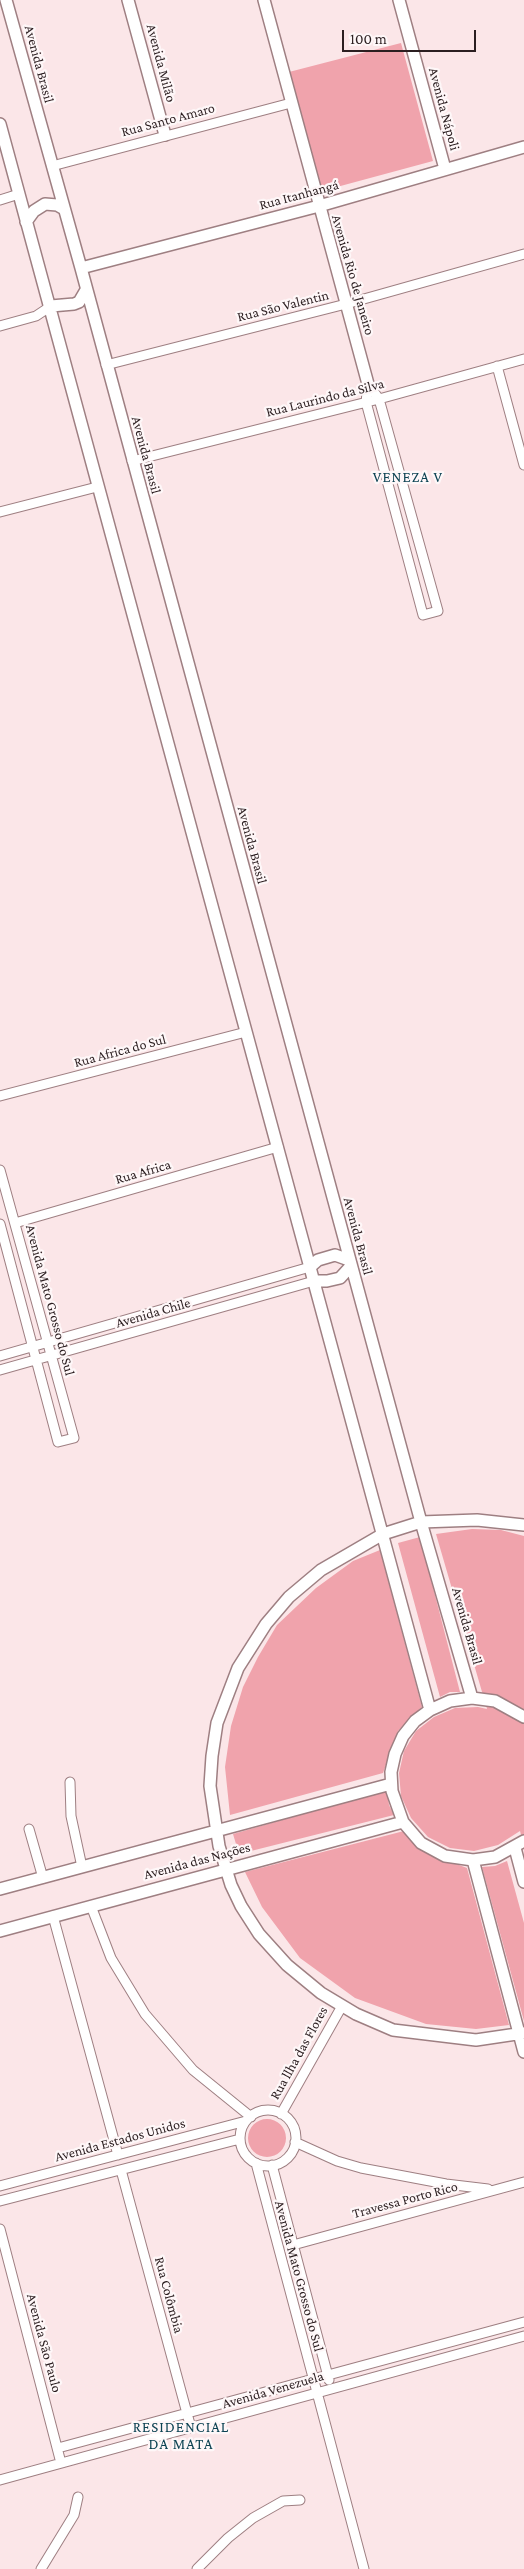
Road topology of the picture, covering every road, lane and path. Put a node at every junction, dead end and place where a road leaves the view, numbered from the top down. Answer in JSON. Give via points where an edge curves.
{"nodes":[{"id":1,"x":6,"y":0,"type":"edge"},
{"id":2,"x":128,"y":0,"type":"edge"},
{"id":3,"x":264,"y":0,"type":"edge"},
{"id":4,"x":398,"y":0,"type":"edge"},
{"id":5,"x":291,"y":103,"type":"junction"},
{"id":6,"x":0,"y":124,"type":"edge"},
{"id":7,"x":165,"y":135,"type":"junction"},
{"id":8,"x":524,"y":147,"type":"edge"},
{"id":9,"x":52,"y":166,"type":"junction"},
{"id":10,"x":445,"y":169,"type":"junction"},
{"id":11,"x":19,"y":194,"type":"junction"},
{"id":12,"x":0,"y":200,"type":"edge"},
{"id":13,"x":318,"y":206,"type":"junction"},
{"id":14,"x":64,"y":209,"type":"junction"},
{"id":15,"x":26,"y":222,"type":"junction"},
{"id":16,"x":524,"y":254,"type":"edge"},
{"id":17,"x":81,"y":268,"type":"junction"},
{"id":18,"x":86,"y":290,"type":"junction"},
{"id":19,"x":346,"y":304,"type":"junction"},
{"id":20,"x":51,"y":306,"type":"junction"},
{"id":21,"x":0,"y":326,"type":"edge"},
{"id":22,"x":524,"y":359,"type":"edge"},
{"id":23,"x":106,"y":365,"type":"junction"},
{"id":24,"x":497,"y":366,"type":"junction"},
{"id":25,"x":368,"y":384,"type":"junction"},
{"id":26,"x":379,"y":399,"type":"junction"},
{"id":27,"x":366,"y":402,"type":"junction"},
{"id":28,"x":132,"y":461,"type":"junction"},
{"id":29,"x":524,"y":464,"type":"edge"},
{"id":30,"x":97,"y":487,"type":"junction"},
{"id":31,"x":0,"y":512,"type":"edge"},
{"id":32,"x":246,"y":1032,"type":"junction"},
{"id":33,"x":0,"y":1096,"type":"edge"},
{"id":34,"x":278,"y":1147,"type":"junction"},
{"id":35,"x":0,"y":1170,"type":"edge"},
{"id":36,"x":15,"y":1223,"type":"junction"},
{"id":37,"x":0,"y":1224,"type":"edge"},
{"id":38,"x":350,"y":1263,"type":"junction"},
{"id":39,"x":310,"y":1267,"type":"junction"},
{"id":40,"x":314,"y":1281,"type":"junction"},
{"id":41,"x":47,"y":1343,"type":"junction"},
{"id":42,"x":33,"y":1347,"type":"junction"},
{"id":43,"x":0,"y":1356,"type":"edge"},
{"id":44,"x":51,"y":1356,"type":"junction"},
{"id":45,"x":37,"y":1360,"type":"junction"},
{"id":46,"x":0,"y":1370,"type":"edge"},
{"id":47,"x":421,"y":1522,"type":"junction"},
{"id":48,"x":524,"y":1525,"type":"edge"},
{"id":49,"x":383,"y":1534,"type":"junction"},
{"id":50,"x":472,"y":1698,"type":"junction"},
{"id":51,"x":430,"y":1710,"type":"junction"},
{"id":52,"x":524,"y":1717,"type":"edge"},
{"id":53,"x":70,"y":1782,"type":"dead end"},
{"id":54,"x":391,"y":1784,"type":"junction"},
{"id":55,"x":403,"y":1822,"type":"junction"},
{"id":56,"x":29,"y":1829,"type":"dead end"},
{"id":57,"x":216,"y":1830,"type":"junction"},
{"id":58,"x":519,"y":1844,"type":"edge"},
{"id":59,"x":473,"y":1860,"type":"junction"},
{"id":60,"x":82,"y":1867,"type":"junction"},
{"id":61,"x":226,"y":1869,"type":"junction"},
{"id":62,"x":43,"y":1878,"type":"junction"},
{"id":63,"x":524,"y":1882,"type":"edge"},
{"id":64,"x":0,"y":1889,"type":"edge"},
{"id":65,"x":92,"y":1906,"type":"junction"},
{"id":66,"x":53,"y":1916,"type":"junction"},
{"id":67,"x":0,"y":1931,"type":"edge"},
{"id":68,"x":342,"y":2006,"type":"junction"},
{"id":69,"x":522,"y":2034,"type":"edge"},
{"id":70,"x":524,"y":2052,"type":"edge"},
{"id":71,"x":281,"y":2114,"type":"junction"},
{"id":72,"x":248,"y":2119,"type":"junction"},
{"id":73,"x":240,"y":2139,"type":"junction"},
{"id":74,"x":295,"y":2142,"type":"junction"},
{"id":75,"x":118,"y":2155,"type":"junction"},
{"id":76,"x":256,"y":2163,"type":"junction"},
{"id":77,"x":272,"y":2166,"type":"junction"},
{"id":78,"x":121,"y":2170,"type":"junction"},
{"id":79,"x":524,"y":2182,"type":"edge"},
{"id":80,"x":0,"y":2186,"type":"edge"},
{"id":81,"x":493,"y":2190,"type":"junction"},
{"id":82,"x":0,"y":2201,"type":"edge"},
{"id":83,"x":0,"y":2229,"type":"edge"},
{"id":84,"x":293,"y":2245,"type":"junction"},
{"id":85,"x":524,"y":2322,"type":"edge"},
{"id":86,"x":524,"y":2336,"type":"edge"},
{"id":87,"x":328,"y":2375,"type":"junction"},
{"id":88,"x":312,"y":2379,"type":"junction"},
{"id":89,"x":332,"y":2388,"type":"junction"},
{"id":90,"x":316,"y":2393,"type":"junction"},
{"id":91,"x":187,"y":2413,"type":"junction"},
{"id":92,"x":190,"y":2428,"type":"junction"},
{"id":93,"x":58,"y":2448,"type":"junction"},
{"id":94,"x":61,"y":2463,"type":"junction"},
{"id":95,"x":0,"y":2480,"type":"edge"},
{"id":96,"x":78,"y":2497,"type":"dead end"},
{"id":97,"x":300,"y":2500,"type":"dead end"},
{"id":98,"x":41,"y":2569,"type":"edge"},
{"id":99,"x":197,"y":2569,"type":"edge"},
{"id":100,"x":364,"y":2569,"type":"edge"}],
"edges":[{"from":1,"to":9,"type":"main road","name":"Avenida Brasil"},
{"from":2,"to":7,"type":"main road","name":"Avenida Milão"},
{"from":3,"to":5,"type":"main road","name":"Avenida Rio de Janeiro"},
{"from":4,"to":10,"type":"main road","name":"Avenida Nápoli"},
{"from":5,"to":7,"type":"street","name":"Rua Santo Amaro"},
{"from":5,"to":13,"type":"main road","name":"Avenida Rio de Janeiro"},
{"from":6,"to":11,"type":"main road"},
{"from":7,"to":9,"type":"street","name":"Rua Santo Amaro"},
{"from":8,"to":10,"type":"main road","name":"Rua Itanhangá"},
{"from":9,"to":14,"type":"main road","name":"Avenida Brasil"},
{"from":10,"to":13,"type":"main road","name":"Rua Itanhangá"},
{"from":11,"to":12,"type":"street"},
{"from":11,"to":15,"type":"main road"},
{"from":13,"to":17,"type":"main road","name":"Rua Itanhangá"},
{"from":13,"to":19,"type":"main road","name":"Avenida Rio de Janeiro"},
{"from":14,"to":15,"type":"main road","via":[[44,204]]},
{"from":14,"to":17,"type":"main road","name":"Avenida Brasil"},
{"from":15,"to":20,"type":"main road"},
{"from":16,"to":19,"type":"street","name":"Rua São Valentin"},
{"from":17,"to":18,"type":"main road","name":"Avenida Brasil"},
{"from":18,"to":20,"type":"main road","via":[[79,302]]},
{"from":18,"to":23,"type":"main road","name":"Avenida Brasil"},
{"from":19,"to":23,"type":"street","name":"Rua São Valentin"},
{"from":19,"to":25,"type":"main road","name":"Avenida Rio de Janeiro"},
{"from":20,"to":21,"type":"street","via":[[36,316]]},
{"from":20,"to":30,"type":"main road"},
{"from":22,"to":24,"type":"street","name":"Rua Laurindo da Silva"},
{"from":23,"to":28,"type":"main road","name":"Avenida Brasil"},
{"from":24,"to":26,"type":"street","name":"Rua Laurindo da Silva"},
{"from":24,"to":29,"type":"street"},
{"from":25,"to":26,"type":"street","name":"Avenida Rio de Janeiro"},
{"from":25,"to":27,"type":"street","name":"Avenida Rio de Janeiro"},
{"from":26,"to":27,"type":"street","name":"Rua Laurindo da Silva"},
{"from":26,"to":27,"type":"street","name":"Avenida Rio de Janeiro","via":[[438,611],[422,615]]},
{"from":27,"to":28,"type":"street","name":"Rua Laurindo da Silva"},
{"from":28,"to":38,"type":"main road","name":"Avenida Brasil"},
{"from":30,"to":31,"type":"street"},
{"from":30,"to":32,"type":"main road"},
{"from":32,"to":33,"type":"street","name":"Rua Africa do Sul"},
{"from":32,"to":34,"type":"main road"},
{"from":34,"to":36,"type":"street","name":"Rua Africa"},
{"from":34,"to":39,"type":"main road"},
{"from":35,"to":36,"type":"street","name":"Avenida Mato Grosso do Sul"},
{"from":36,"to":41,"type":"street","name":"Avenida Mato Grosso do Sul"},
{"from":37,"to":42,"type":"street","name":"Avenida Mato Grosso do Sul"},
{"from":38,"to":39,"type":"main road","via":[[335,1255],[318,1260]]},
{"from":38,"to":40,"type":"main road","via":[[340,1278]]},
{"from":38,"to":47,"type":"main road","name":"Avenida Brasil"},
{"from":39,"to":40,"type":"main road"},
{"from":39,"to":41,"type":"street","name":"Avenida Chile"},
{"from":40,"to":44,"type":"street","name":"Avenida Chile"},
{"from":40,"to":49,"type":"main road"},
{"from":41,"to":42,"type":"street","name":"Avenida Chile"},
{"from":41,"to":44,"type":"street","name":"Avenida Mato Grosso do Sul"},
{"from":42,"to":43,"type":"street","name":"Avenida Chile"},
{"from":42,"to":45,"type":"street","name":"Avenida Mato Grosso do Sul"},
{"from":44,"to":45,"type":"street","name":"Avenida Chile"},
{"from":44,"to":45,"type":"street","name":"Avenida Mato Grosso do Sul","via":[[74,1438],[58,1442]]},
{"from":45,"to":46,"type":"street","name":"Avenida Chile"},
{"from":47,"to":48,"type":"main road","via":[[448,1519]]},
{"from":47,"to":49,"type":"main road"},
{"from":47,"to":50,"type":"main road","name":"Avenida Brasil"},
{"from":49,"to":51,"type":"main road"},
{"from":49,"to":57,"type":"main road","via":[[321,1570],[288,1597],[238,1668],[217,1723],[212,1756],[210,1786]]},
{"from":50,"to":51,"type":"main road","via":[[450,1701]]},
{"from":50,"to":52,"type":"main road","via":[[495,1702]]},
{"from":51,"to":54,"type":"main road","via":[[403,1736],[395,1754]]},
{"from":53,"to":60,"type":"street","via":[[71,1816]]},
{"from":54,"to":55,"type":"main road"},
{"from":54,"to":57,"type":"main road","name":"Avenida das Nações"},
{"from":55,"to":59,"type":"main road","via":[[421,1843],[446,1856]]},
{"from":55,"to":61,"type":"main road","name":"Avenida das Nações"},
{"from":56,"to":62,"type":"street"},
{"from":57,"to":60,"type":"main road","name":"Avenida das Nações"},
{"from":57,"to":61,"type":"main road"},
{"from":58,"to":59,"type":"main road","via":[[495,1857]]},
{"from":58,"to":63,"type":"main road"},
{"from":59,"to":69,"type":"main road"},
{"from":60,"to":62,"type":"main road","name":"Avenida das Nações"},
{"from":61,"to":65,"type":"main road","name":"Avenida das Nações"},
{"from":61,"to":68,"type":"main road","via":[[241,1906],[259,1934],[288,1965]]},
{"from":62,"to":64,"type":"main road","name":"Avenida das Nações"},
{"from":65,"to":66,"type":"main road","name":"Avenida das Nações"},
{"from":65,"to":72,"type":"street","via":[[110,1958],[145,2014],[193,2070]]},
{"from":66,"to":67,"type":"main road","name":"Avenida das Nações"},
{"from":66,"to":75,"type":"street"},
{"from":68,"to":69,"type":"main road","via":[[393,2030],[434,2037],[476,2040]]},
{"from":68,"to":71,"type":"street","name":"Rua llha das Flores"},
{"from":69,"to":70,"type":"main road"},
{"from":71,"to":72,"type":"street","via":[[263,2111]]},
{"from":71,"to":74,"type":"street","via":[[293,2126]]},
{"from":72,"to":73,"type":"street"},
{"from":72,"to":75,"type":"street","name":"Avenida Estados Unidos"},
{"from":73,"to":76,"type":"street","via":[[244,2153]]},
{"from":73,"to":78,"type":"street","name":"Avenida Estados Unidos"},
{"from":74,"to":77,"type":"street","via":[[289,2157]]},
{"from":74,"to":81,"type":"street","via":[[361,2168]]},
{"from":75,"to":80,"type":"street","name":"Avenida Estados Unidos"},
{"from":76,"to":77,"type":"street"},
{"from":76,"to":88,"type":"street","name":"Avenida Mato Grosso do Sul"},
{"from":77,"to":84,"type":"street","name":"Avenida Mato Grosso do Sul"},
{"from":78,"to":82,"type":"street","name":"Avenida Estados Unidos"},
{"from":78,"to":91,"type":"street","name":"Rua Colômbia"},
{"from":79,"to":81,"type":"street","name":"Travessa Porto Rico"},
{"from":81,"to":84,"type":"street","name":"Travessa Porto Rico"},
{"from":83,"to":93,"type":"street","name":"Avenida São Paulo"},
{"from":84,"to":87,"type":"street","name":"Avenida Mato Grosso do Sul"},
{"from":85,"to":87,"type":"street","name":"Avenida Venezuela"},
{"from":86,"to":89,"type":"street","name":"Avenida Venezuela"},
{"from":87,"to":88,"type":"street","name":"Avenida Venezuela"},
{"from":87,"to":89,"type":"street","name":"Avenida Mato Grosso do Sul"},
{"from":88,"to":90,"type":"street","name":"Avenida Mato Grosso do Sul"},
{"from":88,"to":91,"type":"street","name":"Avenida Venezuela"},
{"from":89,"to":90,"type":"street","name":"Avenida Venezuela"},
{"from":90,"to":92,"type":"street","name":"Avenida Venezuela"},
{"from":90,"to":100,"type":"street","name":"Avenida Mato Grosso do Sul"},
{"from":91,"to":92,"type":"street","name":"Rua Colômbia"},
{"from":91,"to":93,"type":"street","name":"Avenida Venezuela"},
{"from":92,"to":94,"type":"street","name":"Avenida Venezuela"},
{"from":93,"to":94,"type":"street","name":"Avenida São Paulo"},
{"from":94,"to":95,"type":"street","name":"Avenida Venezuela"},
{"from":96,"to":98,"type":"street","via":[[74,2516]]},
{"from":97,"to":99,"type":"street","via":[[283,2501],[252,2518]]}]}
